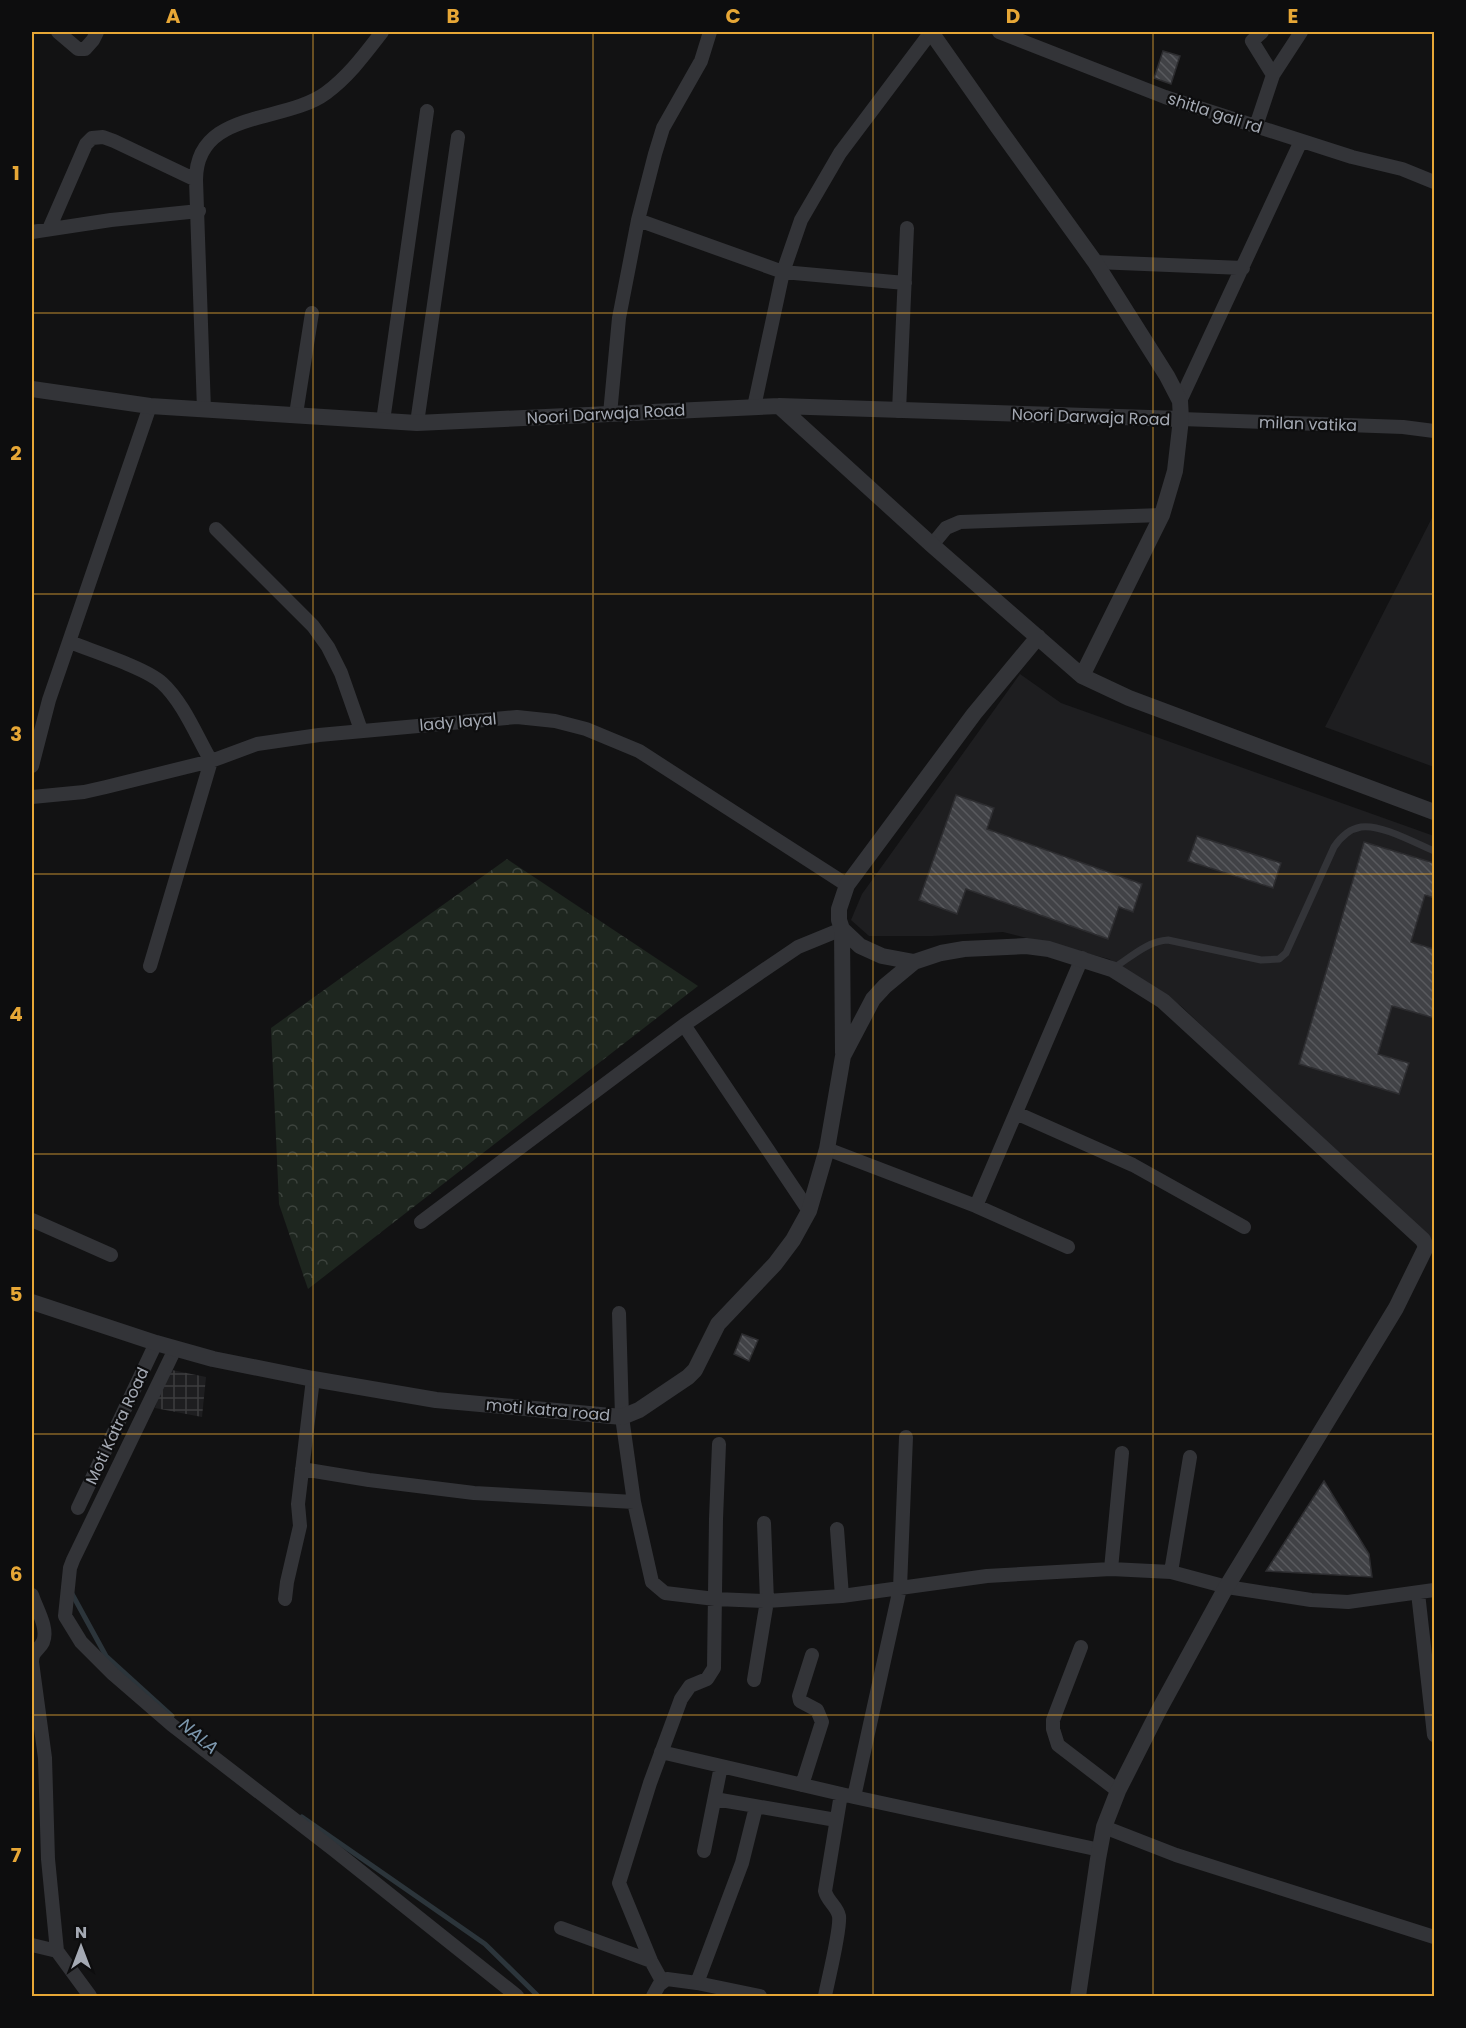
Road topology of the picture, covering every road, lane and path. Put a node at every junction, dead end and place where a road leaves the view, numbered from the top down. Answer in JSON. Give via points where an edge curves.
{"nodes":[{"id":1,"x":58,"y":32,"type":"edge"},
{"id":2,"x":97,"y":32,"type":"edge"},
{"id":3,"x":382,"y":32,"type":"edge"},
{"id":4,"x":710,"y":32,"type":"edge"},
{"id":5,"x":931,"y":32,"type":"edge"},
{"id":6,"x":999,"y":32,"type":"edge"},
{"id":7,"x":1262,"y":32,"type":"edge"},
{"id":8,"x":1301,"y":32,"type":"edge"},
{"id":9,"x":1273,"y":75,"type":"junction"},
{"id":10,"x":427,"y":111,"type":"dead end"},
{"id":11,"x":1256,"y":126,"type":"junction"},
{"id":12,"x":458,"y":137,"type":"dead end"},
{"id":13,"x":1301,"y":141,"type":"junction"},
{"id":14,"x":196,"y":180,"type":"junction"},
{"id":15,"x":1434,"y":182,"type":"edge"},
{"id":16,"x":199,"y":212,"type":"junction"},
{"id":17,"x":638,"y":220,"type":"junction"},
{"id":18,"x":907,"y":228,"type":"dead end"},
{"id":19,"x":49,"y":229,"type":"junction"},
{"id":20,"x":32,"y":232,"type":"edge"},
{"id":21,"x":1095,"y":262,"type":"junction"},
{"id":22,"x":1243,"y":268,"type":"junction"},
{"id":23,"x":783,"y":272,"type":"junction"},
{"id":24,"x":905,"y":283,"type":"junction"},
{"id":25,"x":312,"y":313,"type":"dead end"},
{"id":26,"x":32,"y":388,"type":"edge"},
{"id":27,"x":1180,"y":401,"type":"junction"},
{"id":28,"x":150,"y":406,"type":"junction"},
{"id":29,"x":779,"y":406,"type":"junction"},
{"id":30,"x":754,"y":407,"type":"junction"},
{"id":31,"x":204,"y":410,"type":"junction"},
{"id":32,"x":899,"y":411,"type":"junction"},
{"id":33,"x":296,"y":414,"type":"junction"},
{"id":34,"x":610,"y":414,"type":"junction"},
{"id":35,"x":1181,"y":419,"type":"junction"},
{"id":36,"x":383,"y":421,"type":"junction"},
{"id":37,"x":417,"y":423,"type":"junction"},
{"id":38,"x":1434,"y":430,"type":"edge"},
{"id":39,"x":1162,"y":515,"type":"junction"},
{"id":40,"x":216,"y":529,"type":"dead end"},
{"id":41,"x":932,"y":545,"type":"junction"},
{"id":42,"x":1038,"y":637,"type":"junction"},
{"id":43,"x":70,"y":642,"type":"junction"},
{"id":44,"x":1082,"y":676,"type":"junction"},
{"id":45,"x":361,"y":730,"type":"junction"},
{"id":46,"x":211,"y":761,"type":"junction"},
{"id":47,"x":32,"y":766,"type":"edge"},
{"id":48,"x":32,"y":797,"type":"edge"},
{"id":49,"x":1434,"y":812,"type":"edge"},
{"id":50,"x":1434,"y":851,"type":"edge"},
{"id":51,"x":847,"y":885,"type":"junction"},
{"id":52,"x":842,"y":929,"type":"junction"},
{"id":53,"x":1082,"y":958,"type":"junction"},
{"id":54,"x":914,"y":962,"type":"junction"},
{"id":55,"x":150,"y":966,"type":"dead end"},
{"id":56,"x":1112,"y":969,"type":"junction"},
{"id":57,"x":684,"y":1025,"type":"junction"},
{"id":58,"x":843,"y":1056,"type":"junction"},
{"id":59,"x":1016,"y":1113,"type":"junction"},
{"id":60,"x":826,"y":1149,"type":"junction"},
{"id":61,"x":976,"y":1206,"type":"junction"},
{"id":62,"x":809,"y":1211,"type":"junction"},
{"id":63,"x":32,"y":1220,"type":"edge"},
{"id":64,"x":421,"y":1222,"type":"dead end"},
{"id":65,"x":1244,"y":1227,"type":"dead end"},
{"id":66,"x":1068,"y":1247,"type":"dead end"},
{"id":67,"x":1430,"y":1249,"type":"edge"},
{"id":68,"x":111,"y":1255,"type":"dead end"},
{"id":69,"x":32,"y":1302,"type":"edge"},
{"id":70,"x":619,"y":1313,"type":"dead end"},
{"id":71,"x":156,"y":1343,"type":"junction"},
{"id":72,"x":175,"y":1348,"type":"junction"},
{"id":73,"x":313,"y":1379,"type":"junction"},
{"id":74,"x":622,"y":1417,"type":"junction"},
{"id":75,"x":906,"y":1437,"type":"dead end"},
{"id":76,"x":719,"y":1444,"type":"dead end"},
{"id":77,"x":1122,"y":1452,"type":"dead end"},
{"id":78,"x":1190,"y":1457,"type":"dead end"},
{"id":79,"x":302,"y":1469,"type":"junction"},
{"id":80,"x":634,"y":1502,"type":"junction"},
{"id":81,"x":78,"y":1508,"type":"dead end"},
{"id":82,"x":764,"y":1523,"type":"dead end"},
{"id":83,"x":837,"y":1529,"type":"dead end"},
{"id":84,"x":1111,"y":1569,"type":"junction"},
{"id":85,"x":1171,"y":1572,"type":"junction"},
{"id":86,"x":1227,"y":1587,"type":"junction"},
{"id":87,"x":900,"y":1588,"type":"junction"},
{"id":88,"x":1434,"y":1590,"type":"edge"},
{"id":89,"x":1418,"y":1593,"type":"junction"},
{"id":90,"x":32,"y":1595,"type":"edge"},
{"id":91,"x":842,"y":1596,"type":"junction"},
{"id":92,"x":285,"y":1599,"type":"dead end"},
{"id":93,"x":715,"y":1599,"type":"junction"},
{"id":94,"x":767,"y":1601,"type":"junction"},
{"id":95,"x":65,"y":1616,"type":"junction"},
{"id":96,"x":41,"y":1620,"type":"junction"},
{"id":97,"x":1081,"y":1647,"type":"dead end"},
{"id":98,"x":32,"y":1652,"type":"edge"},
{"id":99,"x":812,"y":1655,"type":"dead end"},
{"id":100,"x":754,"y":1680,"type":"dead end"},
{"id":101,"x":1434,"y":1735,"type":"edge"},
{"id":102,"x":661,"y":1752,"type":"junction"},
{"id":103,"x":721,"y":1766,"type":"junction"},
{"id":104,"x":802,"y":1785,"type":"junction"},
{"id":105,"x":1118,"y":1791,"type":"junction"},
{"id":106,"x":848,"y":1796,"type":"junction"},
{"id":107,"x":715,"y":1799,"type":"junction"},
{"id":108,"x":756,"y":1807,"type":"junction"},
{"id":109,"x":836,"y":1820,"type":"junction"},
{"id":110,"x":1104,"y":1827,"type":"junction"},
{"id":111,"x":1100,"y":1850,"type":"junction"},
{"id":112,"x":704,"y":1851,"type":"dead end"},
{"id":113,"x":561,"y":1928,"type":"dead end"},
{"id":114,"x":1434,"y":1937,"type":"edge"},
{"id":115,"x":32,"y":1945,"type":"edge"},
{"id":116,"x":57,"y":1951,"type":"junction"},
{"id":117,"x":651,"y":1961,"type":"junction"},
{"id":118,"x":663,"y":1981,"type":"junction"},
{"id":119,"x":697,"y":1983,"type":"junction"},
{"id":120,"x":90,"y":1996,"type":"edge"},
{"id":121,"x":517,"y":1996,"type":"edge"},
{"id":122,"x":653,"y":1996,"type":"edge"},
{"id":123,"x":760,"y":1996,"type":"edge"},
{"id":124,"x":825,"y":1996,"type":"edge"},
{"id":125,"x":1078,"y":1996,"type":"edge"}],
"edges":[{"from":1,"to":2,"type":"street","via":[[78,49],[85,49]]},
{"from":3,"to":14,"type":"street","via":[[352,70],[326,93],[306,104],[231,126],[213,136],[196,166]]},
{"from":4,"to":17,"type":"street","via":[[701,61],[663,128]]},
{"from":5,"to":21,"type":"street"},
{"from":5,"to":23,"type":"street","via":[[840,153],[801,220]]},
{"from":6,"to":11,"type":"street","name":"shitla gali rd","via":[[1165,97]]},
{"from":7,"to":9,"type":"street","via":[[1252,41]]},
{"from":8,"to":9,"type":"street"},
{"from":9,"to":11,"type":"street"},
{"from":10,"to":36,"type":"street"},
{"from":11,"to":13,"type":"street","name":"shitla gali rd"},
{"from":12,"to":37,"type":"street"},
{"from":13,"to":15,"type":"street","name":"shitla gali rd"},
{"from":13,"to":22,"type":"street"},
{"from":14,"to":16,"type":"street"},
{"from":14,"to":19,"type":"street","via":[[114,141],[92,138]]},
{"from":16,"to":19,"type":"street"},
{"from":16,"to":31,"type":"street"},
{"from":17,"to":23,"type":"street"},
{"from":17,"to":34,"type":"street","via":[[619,318]]},
{"from":18,"to":24,"type":"street"},
{"from":19,"to":20,"type":"street"},
{"from":21,"to":22,"type":"street"},
{"from":21,"to":27,"type":"street"},
{"from":22,"to":27,"type":"street"},
{"from":23,"to":24,"type":"street"},
{"from":23,"to":30,"type":"street"},
{"from":24,"to":32,"type":"street"},
{"from":25,"to":33,"type":"street"},
{"from":26,"to":28,"type":"street","name":"Noori Darwaja Road"},
{"from":27,"to":35,"type":"street"},
{"from":28,"to":31,"type":"street","name":"Noori Darwaja Road"},
{"from":28,"to":43,"type":"street"},
{"from":29,"to":30,"type":"street","name":"Noori Darwaja Road"},
{"from":29,"to":32,"type":"street","name":"Noori Darwaja Road"},
{"from":29,"to":41,"type":"street"},
{"from":30,"to":34,"type":"street","name":"Noori Darwaja Road"},
{"from":31,"to":33,"type":"street","name":"Noori Darwaja Road"},
{"from":32,"to":35,"type":"street","name":"Noori Darwaja Road"},
{"from":33,"to":36,"type":"street","name":"Noori Darwaja Road"},
{"from":34,"to":37,"type":"street","name":"Noori Darwaja Road"},
{"from":35,"to":38,"type":"street","name":"milan vatika"},
{"from":35,"to":39,"type":"street","via":[[1175,471]]},
{"from":36,"to":37,"type":"street","name":"Noori Darwaja Road"},
{"from":39,"to":41,"type":"street","via":[[960,522],[946,528]]},
{"from":39,"to":44,"type":"street"},
{"from":40,"to":45,"type":"street","via":[[313,626],[341,673]]},
{"from":41,"to":42,"type":"street"},
{"from":42,"to":44,"type":"street"},
{"from":42,"to":51,"type":"street","via":[[974,714]]},
{"from":43,"to":46,"type":"street","via":[[161,681],[173,694]]},
{"from":43,"to":47,"type":"street"},
{"from":44,"to":49,"type":"street","via":[[1140,703]]},
{"from":45,"to":46,"type":"street","name":"lady layal","via":[[257,744]]},
{"from":45,"to":51,"type":"street","name":"lady layal","via":[[517,717],[586,729],[639,751]]},
{"from":46,"to":48,"type":"street","name":"lady layal","via":[[84,792]]},
{"from":46,"to":55,"type":"street"},
{"from":50,"to":56,"type":"lane","via":[[1383,830],[1361,827],[1340,838],[1286,953],[1279,959],[1261,960],[1168,940],[1152,943]]},
{"from":51,"to":52,"type":"street","via":[[839,909]]},
{"from":52,"to":54,"type":"street","via":[[870,952]]},
{"from":52,"to":57,"type":"street","via":[[798,947]]},
{"from":52,"to":58,"type":"street"},
{"from":53,"to":54,"type":"street","via":[[1049,949],[1009,947],[952,951]]},
{"from":53,"to":56,"type":"street"},
{"from":53,"to":59,"type":"street"},
{"from":54,"to":58,"type":"street","name":"moti katra road","via":[[873,999]]},
{"from":56,"to":67,"type":"street","via":[[1163,1001]]},
{"from":57,"to":62,"type":"street"},
{"from":57,"to":64,"type":"street"},
{"from":58,"to":60,"type":"street","name":"moti katra road"},
{"from":59,"to":61,"type":"street"},
{"from":59,"to":65,"type":"street","via":[[1132,1165]]},
{"from":60,"to":61,"type":"street"},
{"from":60,"to":62,"type":"street","name":"moti katra road"},
{"from":61,"to":66,"type":"street"},
{"from":62,"to":74,"type":"street","name":"moti katra road","via":[[775,1264],[718,1324],[695,1370],[663,1395]]},
{"from":63,"to":68,"type":"street"},
{"from":67,"to":86,"type":"street"},
{"from":69,"to":71,"type":"street","name":"moti katra road"},
{"from":70,"to":74,"type":"street"},
{"from":71,"to":72,"type":"street","name":"moti katra road"},
{"from":71,"to":81,"type":"street","name":"Moti Katra Road"},
{"from":72,"to":73,"type":"street","name":"moti katra road"},
{"from":72,"to":95,"type":"street","via":[[73,1560]]},
{"from":73,"to":74,"type":"street","name":"moti katra road","via":[[436,1400]]},
{"from":73,"to":79,"type":"street"},
{"from":74,"to":80,"type":"street"},
{"from":75,"to":87,"type":"street"},
{"from":76,"to":93,"type":"street"},
{"from":77,"to":84,"type":"street"},
{"from":78,"to":85,"type":"street"},
{"from":79,"to":80,"type":"street","via":[[474,1492]]},
{"from":79,"to":92,"type":"street","via":[[300,1526]]},
{"from":80,"to":93,"type":"street","via":[[652,1582],[665,1593]]},
{"from":82,"to":94,"type":"street"},
{"from":83,"to":91,"type":"street"},
{"from":84,"to":85,"type":"street"},
{"from":84,"to":87,"type":"street","via":[[987,1576]]},
{"from":85,"to":86,"type":"street"},
{"from":86,"to":89,"type":"street","via":[[1348,1602]]},
{"from":86,"to":105,"type":"street"},
{"from":87,"to":91,"type":"street"},
{"from":87,"to":106,"type":"street"},
{"from":88,"to":89,"type":"street"},
{"from":89,"to":101,"type":"street"},
{"from":90,"to":96,"type":"street"},
{"from":91,"to":94,"type":"street"},
{"from":93,"to":94,"type":"street"},
{"from":93,"to":102,"type":"street","via":[[714,1668],[707,1679],[686,1690]]},
{"from":94,"to":100,"type":"street"},
{"from":95,"to":96,"type":"street"},
{"from":95,"to":121,"type":"street","via":[[81,1642],[164,1718]]},
{"from":96,"to":98,"type":"street","via":[[44,1641]]},
{"from":97,"to":105,"type":"street","via":[[1053,1720],[1054,1737],[1058,1745]]},
{"from":98,"to":116,"type":"street","via":[[45,1758],[48,1859]]},
{"from":99,"to":104,"type":"street","via":[[799,1696],[800,1701],[817,1710],[822,1722]]},
{"from":102,"to":103,"type":"street"},
{"from":102,"to":117,"type":"street","via":[[619,1883]]},
{"from":103,"to":104,"type":"street"},
{"from":103,"to":107,"type":"street"},
{"from":104,"to":106,"type":"street"},
{"from":105,"to":110,"type":"street"},
{"from":106,"to":109,"type":"street"},
{"from":106,"to":111,"type":"street"},
{"from":107,"to":108,"type":"street"},
{"from":107,"to":112,"type":"street"},
{"from":108,"to":109,"type":"street"},
{"from":108,"to":119,"type":"street","via":[[742,1863]]},
{"from":109,"to":124,"type":"street","via":[[825,1891],[839,1922]]},
{"from":110,"to":111,"type":"street"},
{"from":110,"to":114,"type":"street","via":[[1176,1855]]},
{"from":111,"to":125,"type":"street"},
{"from":113,"to":117,"type":"street"},
{"from":115,"to":116,"type":"street"},
{"from":116,"to":120,"type":"street"},
{"from":117,"to":118,"type":"street"},
{"from":118,"to":119,"type":"street"},
{"from":118,"to":122,"type":"street"},
{"from":119,"to":123,"type":"street"}]}
